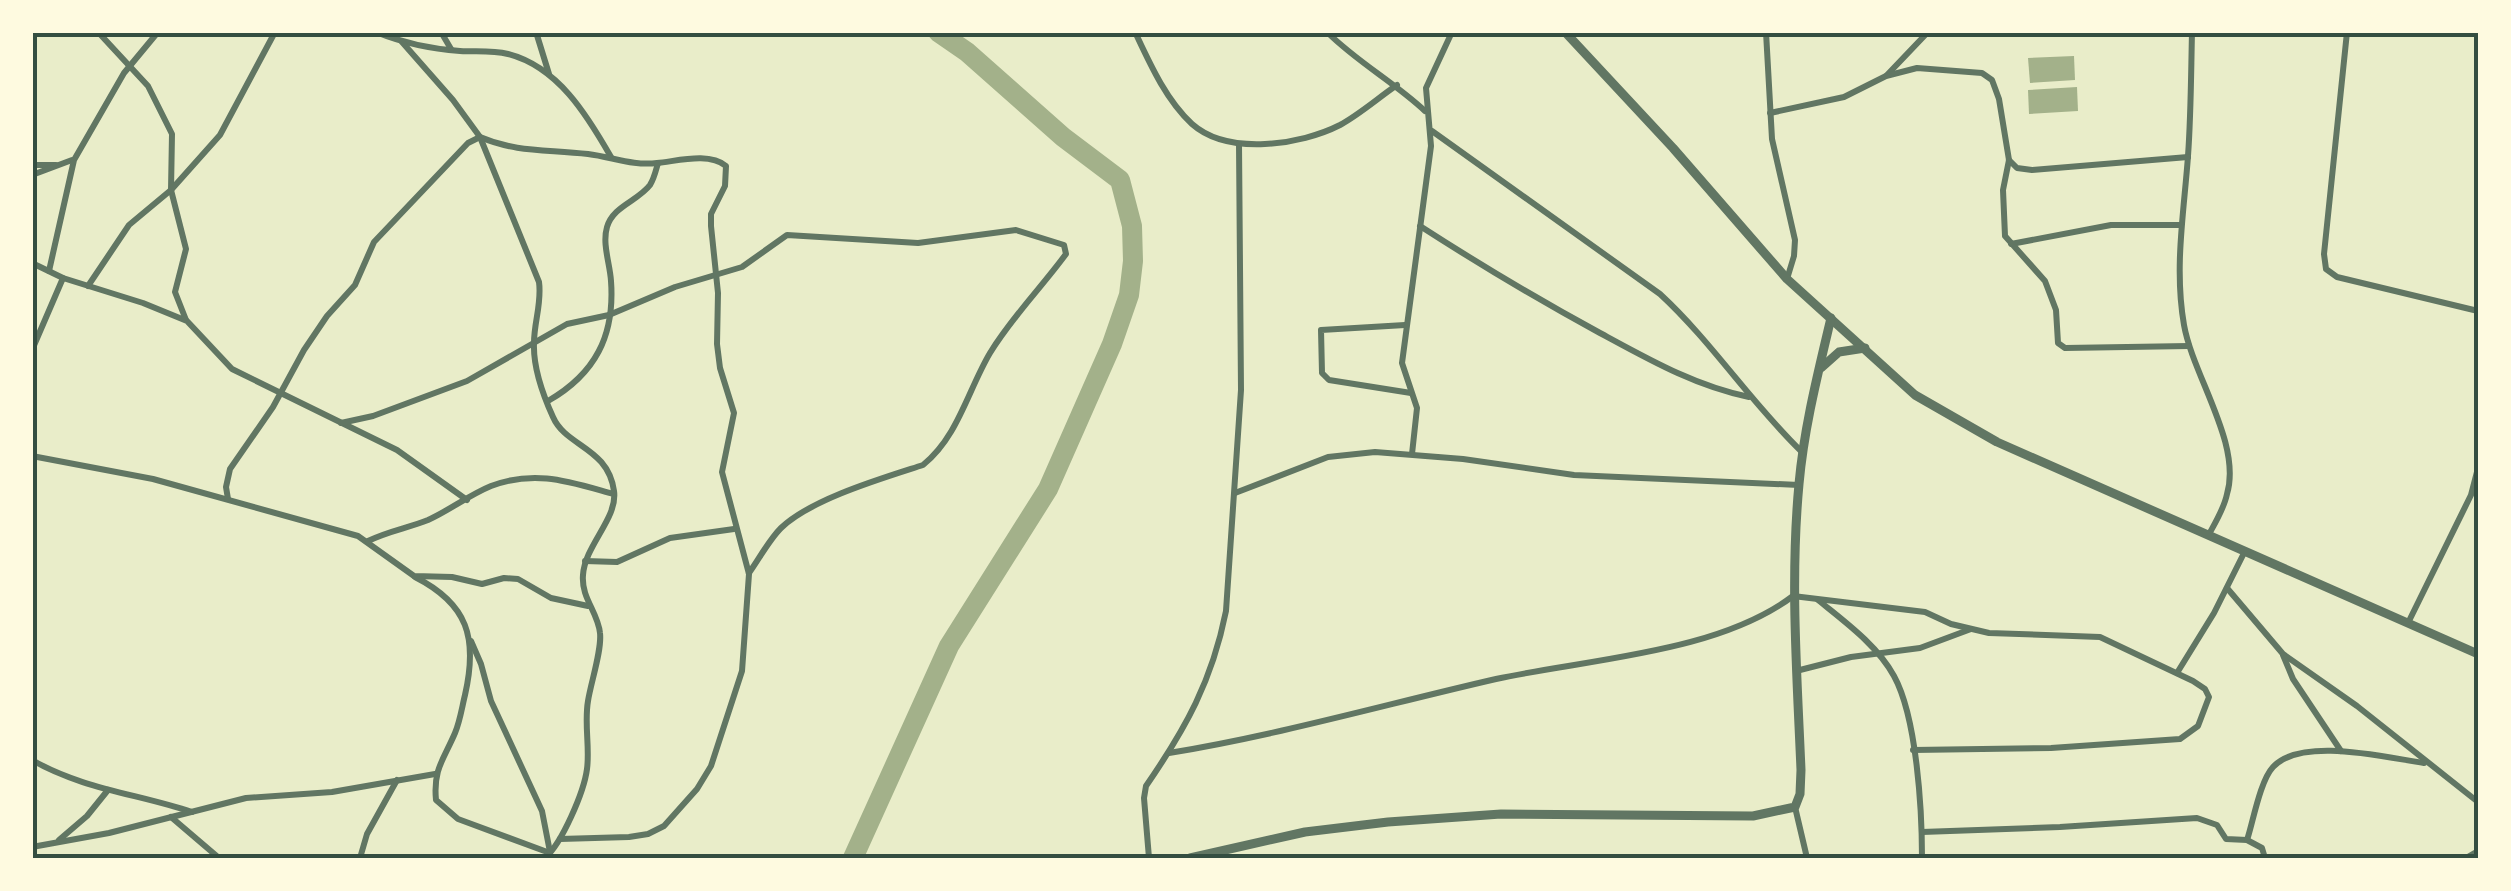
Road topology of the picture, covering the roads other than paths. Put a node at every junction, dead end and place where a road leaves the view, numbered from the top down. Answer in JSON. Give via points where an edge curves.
{"nodes":[{"id":1,"x":98,"y":32,"type":"edge"},
{"id":2,"x":158,"y":32,"type":"edge"},
{"id":3,"x":276,"y":32,"type":"edge"},
{"id":4,"x":376,"y":32,"type":"edge"},
{"id":5,"x":441,"y":32,"type":"edge"},
{"id":6,"x":536,"y":32,"type":"edge"},
{"id":7,"x":1135,"y":32,"type":"edge"},
{"id":8,"x":1327,"y":32,"type":"edge"},
{"id":9,"x":1452,"y":32,"type":"edge"},
{"id":10,"x":1565,"y":32,"type":"edge"},
{"id":11,"x":1766,"y":32,"type":"edge"},
{"id":12,"x":1928,"y":32,"type":"edge"},
{"id":13,"x":2192,"y":32,"type":"edge"},
{"id":14,"x":2346,"y":32,"type":"edge"},
{"id":15,"x":402,"y":42,"type":"junction"},
{"id":16,"x":452,"y":50,"type":"junction"},
{"id":17,"x":130,"y":66,"type":"junction"},
{"id":18,"x":550,"y":75,"type":"junction"},
{"id":19,"x":1886,"y":76,"type":"junction"},
{"id":20,"x":1397,"y":85,"type":"junction"},
{"id":21,"x":1425,"y":111,"type":"junction"},
{"id":22,"x":1770,"y":114,"type":"junction"},
{"id":23,"x":1432,"y":131,"type":"junction"},
{"id":24,"x":480,"y":137,"type":"junction"},
{"id":25,"x":1239,"y":144,"type":"junction"},
{"id":26,"x":2188,"y":157,"type":"junction"},
{"id":27,"x":612,"y":158,"type":"junction"},
{"id":28,"x":74,"y":160,"type":"junction"},
{"id":29,"x":2009,"y":160,"type":"junction"},
{"id":30,"x":658,"y":163,"type":"junction"},
{"id":31,"x":32,"y":165,"type":"edge"},
{"id":32,"x":61,"y":165,"type":"junction"},
{"id":33,"x":32,"y":176,"type":"edge"},
{"id":34,"x":171,"y":190,"type":"junction"},
{"id":35,"x":2181,"y":225,"type":"junction"},
{"id":36,"x":1420,"y":226,"type":"junction"},
{"id":37,"x":2010,"y":244,"type":"junction"},
{"id":38,"x":32,"y":263,"type":"edge"},
{"id":39,"x":49,"y":271,"type":"junction"},
{"id":40,"x":716,"y":277,"type":"junction"},
{"id":41,"x":64,"y":278,"type":"junction"},
{"id":42,"x":1786,"y":279,"type":"junction"},
{"id":43,"x":88,"y":286,"type":"junction"},
{"id":44,"x":2478,"y":311,"type":"edge"},
{"id":45,"x":610,"y":315,"type":"junction"},
{"id":46,"x":1830,"y":318,"type":"junction"},
{"id":47,"x":187,"y":322,"type":"junction"},
{"id":48,"x":1405,"y":325,"type":"junction"},
{"id":49,"x":534,"y":344,"type":"junction"},
{"id":50,"x":2189,"y":346,"type":"junction"},
{"id":51,"x":1865,"y":348,"type":"junction"},
{"id":52,"x":32,"y":350,"type":"edge"},
{"id":53,"x":1818,"y":370,"type":"junction"},
{"id":54,"x":280,"y":394,"type":"junction"},
{"id":55,"x":1412,"y":394,"type":"junction"},
{"id":56,"x":1749,"y":397,"type":"junction"},
{"id":57,"x":548,"y":402,"type":"junction"},
{"id":58,"x":341,"y":423,"type":"junction"},
{"id":59,"x":1802,"y":452,"type":"junction"},
{"id":60,"x":1412,"y":454,"type":"junction"},
{"id":61,"x":32,"y":456,"type":"edge"},
{"id":62,"x":2478,"y":468,"type":"edge"},
{"id":63,"x":1798,"y":485,"type":"junction"},
{"id":64,"x":1235,"y":493,"type":"junction"},
{"id":65,"x":615,"y":494,"type":"junction"},
{"id":66,"x":2475,"y":496,"type":"edge"},
{"id":67,"x":228,"y":499,"type":"junction"},
{"id":68,"x":467,"y":500,"type":"junction"},
{"id":69,"x":734,"y":529,"type":"junction"},
{"id":70,"x":2208,"y":536,"type":"junction"},
{"id":71,"x":368,"y":541,"type":"junction"},
{"id":72,"x":2244,"y":553,"type":"junction"},
{"id":73,"x":585,"y":562,"type":"junction"},
{"id":74,"x":749,"y":574,"type":"junction"},
{"id":75,"x":414,"y":576,"type":"junction"},
{"id":76,"x":2227,"y":588,"type":"junction"},
{"id":77,"x":1793,"y":596,"type":"junction"},
{"id":78,"x":1817,"y":599,"type":"junction"},
{"id":79,"x":588,"y":606,"type":"junction"},
{"id":80,"x":2408,"y":623,"type":"junction"},
{"id":81,"x":1972,"y":629,"type":"junction"},
{"id":82,"x":470,"y":640,"type":"junction"},
{"id":83,"x":2283,"y":654,"type":"junction"},
{"id":84,"x":2478,"y":654,"type":"edge"},
{"id":85,"x":1879,"y":655,"type":"junction"},
{"id":86,"x":1796,"y":671,"type":"junction"},
{"id":87,"x":2177,"y":673,"type":"junction"},
{"id":88,"x":1913,"y":750,"type":"junction"},
{"id":89,"x":2342,"y":752,"type":"junction"},
{"id":90,"x":1169,"y":753,"type":"junction"},
{"id":91,"x":32,"y":760,"type":"edge"},
{"id":92,"x":2426,"y":763,"type":"junction"},
{"id":93,"x":435,"y":774,"type":"junction"},
{"id":94,"x":397,"y":778,"type":"junction"},
{"id":95,"x":108,"y":790,"type":"junction"},
{"id":96,"x":2478,"y":802,"type":"edge"},
{"id":97,"x":1795,"y":808,"type":"junction"},
{"id":98,"x":193,"y":812,"type":"junction"},
{"id":99,"x":170,"y":817,"type":"junction"},
{"id":100,"x":1922,"y":832,"type":"junction"},
{"id":101,"x":560,"y":839,"type":"junction"},
{"id":102,"x":2247,"y":840,"type":"junction"},
{"id":103,"x":58,"y":841,"type":"junction"},
{"id":104,"x":32,"y":847,"type":"edge"},
{"id":105,"x":2478,"y":851,"type":"edge"},
{"id":106,"x":548,"y":856,"type":"edge"},
{"id":107,"x":219,"y":858,"type":"edge"},
{"id":108,"x":360,"y":858,"type":"edge"},
{"id":109,"x":1149,"y":858,"type":"edge"},
{"id":110,"x":1190,"y":858,"type":"edge"},
{"id":111,"x":1806,"y":858,"type":"edge"},
{"id":112,"x":1922,"y":858,"type":"edge"},
{"id":113,"x":2265,"y":858,"type":"edge"},
{"id":114,"x":2466,"y":858,"type":"edge"}],
"edges":[{"from":1,"to":17,"type":"street"},
{"from":2,"to":17,"type":"street"},
{"from":3,"to":34,"type":"street","via":[[220,135]]},
{"from":4,"to":15,"type":"street"},
{"from":5,"to":16,"type":"street"},
{"from":6,"to":18,"type":"street"},
{"from":7,"to":25,"type":"street","via":[[1157,79],[1192,124]]},
{"from":8,"to":20,"type":"street"},
{"from":9,"to":21,"type":"street","via":[[1426,88]]},
{"from":10,"to":42,"type":"street"},
{"from":11,"to":22,"type":"street"},
{"from":12,"to":19,"type":"street"},
{"from":13,"to":26,"type":"street"},
{"from":14,"to":44,"type":"street","via":[[2326,269]]},
{"from":15,"to":16,"type":"street"},
{"from":15,"to":24,"type":"street"},
{"from":16,"to":18,"type":"street","via":[[510,54]]},
{"from":17,"to":28,"type":"street"},
{"from":17,"to":34,"type":"street","via":[[172,134]]},
{"from":18,"to":27,"type":"street","via":[[585,113]]},
{"from":19,"to":22,"type":"street","via":[[1844,96]]},
{"from":19,"to":29,"type":"street","via":[[1916,68],[1982,73],[1998,99]]},
{"from":20,"to":21,"type":"street"},
{"from":20,"to":25,"type":"street","via":[[1335,127],[1262,146]]},
{"from":21,"to":23,"type":"street"},
{"from":22,"to":42,"type":"street","via":[[1795,240]]},
{"from":23,"to":36,"type":"street"},
{"from":23,"to":56,"type":"street","via":[[1660,294]]},
{"from":24,"to":27,"type":"street","via":[[510,149]]},
{"from":24,"to":49,"type":"street","via":[[539,282]]},
{"from":24,"to":54,"type":"street","via":[[374,242],[355,285],[326,316]]},
{"from":25,"to":64,"type":"street","via":[[1242,390]]},
{"from":26,"to":29,"type":"street","via":[[2032,170]]},
{"from":26,"to":35,"type":"street"},
{"from":27,"to":30,"type":"street"},
{"from":28,"to":32,"type":"street"},
{"from":28,"to":39,"type":"street"},
{"from":29,"to":37,"type":"street","via":[[2003,190]]},
{"from":30,"to":40,"type":"street","via":[[706,158],[726,166],[712,214]]},
{"from":30,"to":45,"type":"street","via":[[648,188],[612,215],[607,228]]},
{"from":31,"to":32,"type":"street"},
{"from":32,"to":33,"type":"street"},
{"from":34,"to":43,"type":"street","via":[[129,225]]},
{"from":34,"to":47,"type":"street","via":[[186,244],[175,292]]},
{"from":35,"to":37,"type":"street","via":[[2111,225]]},
{"from":35,"to":50,"type":"street"},
{"from":36,"to":48,"type":"street"},
{"from":36,"to":56,"type":"street","via":[[1661,366]]},
{"from":37,"to":50,"type":"street","via":[[2046,281],[2060,346]]},
{"from":38,"to":39,"type":"street"},
{"from":39,"to":41,"type":"street"},
{"from":40,"to":45,"type":"street"},
{"from":40,"to":69,"type":"street","via":[[720,368],[734,408],[722,472]]},
{"from":40,"to":74,"type":"street","via":[[786,235],[918,243],[1016,230],[1066,249],[990,354],[931,459],[794,519]]},
{"from":41,"to":43,"type":"street"},
{"from":41,"to":52,"type":"street"},
{"from":42,"to":46,"type":"street"},
{"from":43,"to":47,"type":"street"},
{"from":45,"to":49,"type":"street","via":[[560,326]]},
{"from":45,"to":57,"type":"street","via":[[592,366]]},
{"from":46,"to":51,"type":"street"},
{"from":46,"to":53,"type":"street"},
{"from":47,"to":54,"type":"street","via":[[232,370]]},
{"from":48,"to":55,"type":"street","via":[[1402,363]]},
{"from":48,"to":55,"type":"street","via":[[1321,330],[1322,376]]},
{"from":49,"to":57,"type":"street"},
{"from":49,"to":58,"type":"street","via":[[467,381]]},
{"from":50,"to":70,"type":"street","via":[[2230,476]]},
{"from":51,"to":53,"type":"street","via":[[1839,352]]},
{"from":51,"to":70,"type":"street","via":[[1944,414]]},
{"from":53,"to":59,"type":"street"},
{"from":54,"to":58,"type":"street"},
{"from":54,"to":67,"type":"street","via":[[230,469]]},
{"from":55,"to":60,"type":"street"},
{"from":56,"to":59,"type":"street"},
{"from":57,"to":65,"type":"street","via":[[564,432],[609,472]]},
{"from":58,"to":68,"type":"street","via":[[397,450]]},
{"from":59,"to":63,"type":"street"},
{"from":60,"to":63,"type":"street","via":[[1574,475]]},
{"from":60,"to":64,"type":"street","via":[[1328,456]]},
{"from":61,"to":67,"type":"street"},
{"from":62,"to":66,"type":"street"},
{"from":63,"to":77,"type":"street"},
{"from":64,"to":90,"type":"street","via":[[1220,640],[1190,721]]},
{"from":65,"to":68,"type":"street","via":[[546,476],[499,484]]},
{"from":65,"to":73,"type":"street"},
{"from":66,"to":80,"type":"street"},
{"from":67,"to":71,"type":"street"},
{"from":68,"to":71,"type":"street"},
{"from":69,"to":73,"type":"street","via":[[670,538],[617,562]]},
{"from":69,"to":74,"type":"street"},
{"from":70,"to":72,"type":"street"},
{"from":71,"to":75,"type":"street"},
{"from":72,"to":76,"type":"street"},
{"from":72,"to":80,"type":"street"},
{"from":73,"to":79,"type":"street"},
{"from":74,"to":101,"type":"street","via":[[742,671],[712,766],[696,789],[664,826],[648,834]]},
{"from":75,"to":79,"type":"street","via":[[482,584],[511,578],[551,598]]},
{"from":75,"to":82,"type":"street","via":[[456,607]]},
{"from":76,"to":83,"type":"street"},
{"from":76,"to":87,"type":"street"},
{"from":77,"to":78,"type":"street"},
{"from":77,"to":86,"type":"street"},
{"from":77,"to":90,"type":"street","via":[[1742,626],[1667,647]]},
{"from":78,"to":81,"type":"street","via":[[1925,612]]},
{"from":78,"to":85,"type":"street"},
{"from":79,"to":101,"type":"street","via":[[601,638],[586,714],[587,773]]},
{"from":80,"to":84,"type":"street"},
{"from":81,"to":85,"type":"street"},
{"from":81,"to":87,"type":"street","via":[[2100,637]]},
{"from":82,"to":93,"type":"street","via":[[456,730]]},
{"from":82,"to":106,"type":"street","via":[[542,811]]},
{"from":83,"to":89,"type":"street"},
{"from":83,"to":92,"type":"street"},
{"from":85,"to":86,"type":"street"},
{"from":85,"to":88,"type":"street","via":[[1895,677]]},
{"from":86,"to":97,"type":"street","via":[[1801,770]]},
{"from":87,"to":88,"type":"street","via":[[2209,696],[2198,726],[2180,739]]},
{"from":88,"to":100,"type":"street"},
{"from":89,"to":92,"type":"street"},
{"from":89,"to":102,"type":"street","via":[[2307,752],[2274,766]]},
{"from":90,"to":109,"type":"street","via":[[1146,786]]},
{"from":91,"to":95,"type":"street"},
{"from":92,"to":96,"type":"street"},
{"from":93,"to":94,"type":"street"},
{"from":93,"to":106,"type":"street","via":[[436,800],[458,819]]},
{"from":94,"to":98,"type":"street","via":[[332,792],[246,798]]},
{"from":94,"to":108,"type":"street"},
{"from":95,"to":98,"type":"street"},
{"from":95,"to":103,"type":"street"},
{"from":97,"to":110,"type":"street","via":[[1753,816],[1501,814],[1388,822]]},
{"from":97,"to":111,"type":"street"},
{"from":98,"to":99,"type":"street"},
{"from":99,"to":103,"type":"street"},
{"from":99,"to":107,"type":"street"},
{"from":100,"to":102,"type":"street","via":[[2197,818],[2217,825],[2226,839]]},
{"from":100,"to":112,"type":"street"},
{"from":101,"to":106,"type":"street"},
{"from":102,"to":113,"type":"street"},
{"from":103,"to":104,"type":"street"},
{"from":105,"to":114,"type":"street"}]}
